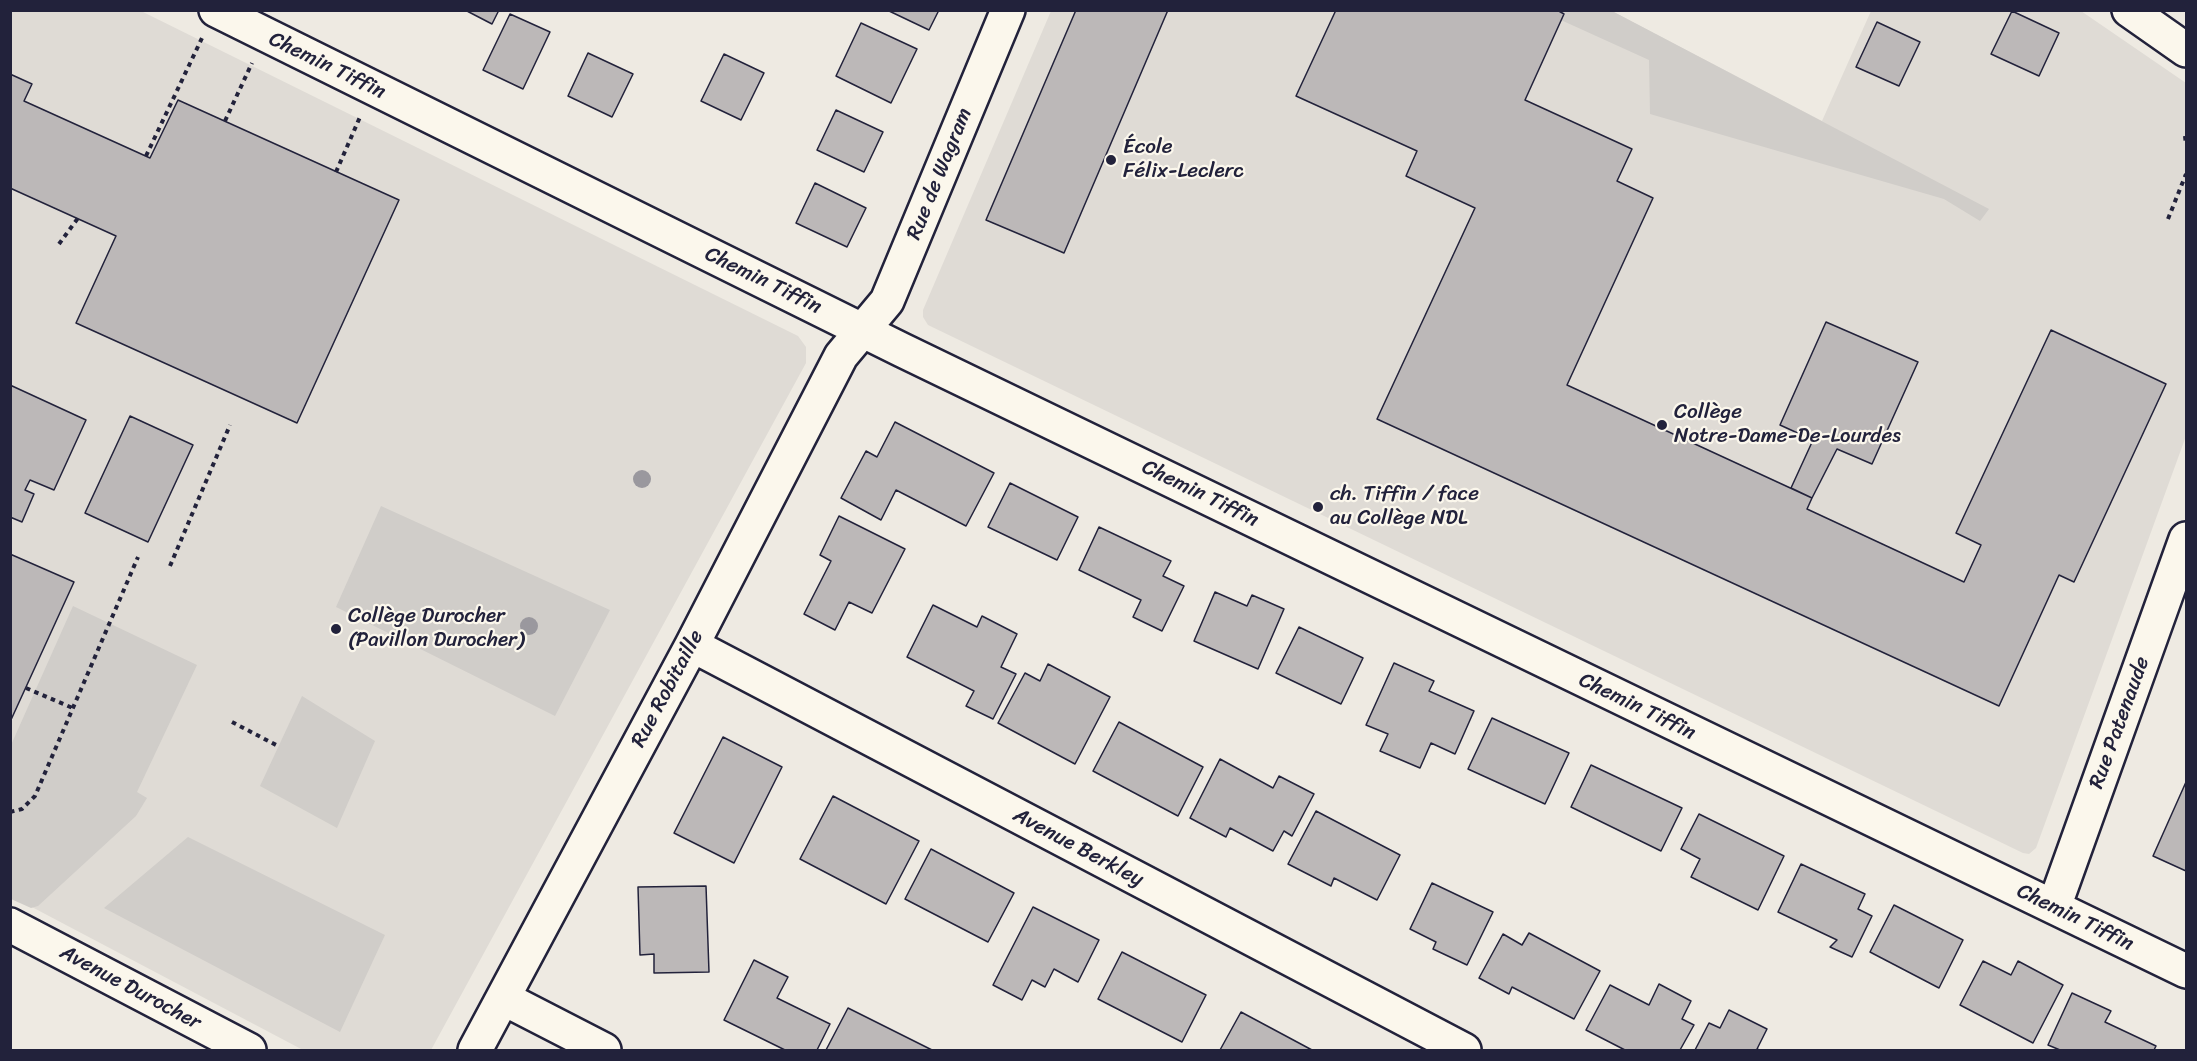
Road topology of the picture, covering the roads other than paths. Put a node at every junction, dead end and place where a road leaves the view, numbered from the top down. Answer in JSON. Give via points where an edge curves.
{"nodes":[{"id":1,"x":1008,"y":10,"type":"edge"},
{"id":2,"x":2129,"y":10,"type":"edge"},
{"id":3,"x":209,"y":24,"type":"edge"},
{"id":4,"x":2187,"y":50,"type":"edge"},
{"id":5,"x":862,"y":330,"type":"junction"},
{"id":6,"x":2187,"y":539,"type":"edge"},
{"id":7,"x":692,"y":645,"type":"junction"},
{"id":8,"x":2054,"y":907,"type":"junction"},
{"id":9,"x":10,"y":925,"type":"edge"},
{"id":10,"x":2187,"y":971,"type":"edge"},
{"id":11,"x":503,"y":998,"type":"junction"},
{"id":12,"x":249,"y":1050,"type":"edge"},
{"id":13,"x":475,"y":1050,"type":"edge"},
{"id":14,"x":604,"y":1050,"type":"edge"},
{"id":15,"x":1464,"y":1050,"type":"edge"}],
"edges":[{"from":1,"to":5,"type":"street","name":"Rue de Wagram","via":[[888,301]]},
{"from":2,"to":4,"type":"street"},
{"from":3,"to":5,"type":"street","name":"Chemin Tiffin"},
{"from":5,"to":7,"type":"street","name":"Rue Robitaille","via":[[841,356]]},
{"from":5,"to":8,"type":"street","name":"Chemin Tiffin"},
{"from":6,"to":8,"type":"street","name":"Rue Patenaude"},
{"from":7,"to":11,"type":"street","name":"Rue Robitaille"},
{"from":7,"to":15,"type":"street","name":"Avenue Berkley"},
{"from":8,"to":10,"type":"street","name":"Chemin Tiffin"},
{"from":9,"to":12,"type":"street","name":"Avenue Durocher"},
{"from":11,"to":13,"type":"street","name":"Rue Robitaille"},
{"from":11,"to":14,"type":"street"}]}
